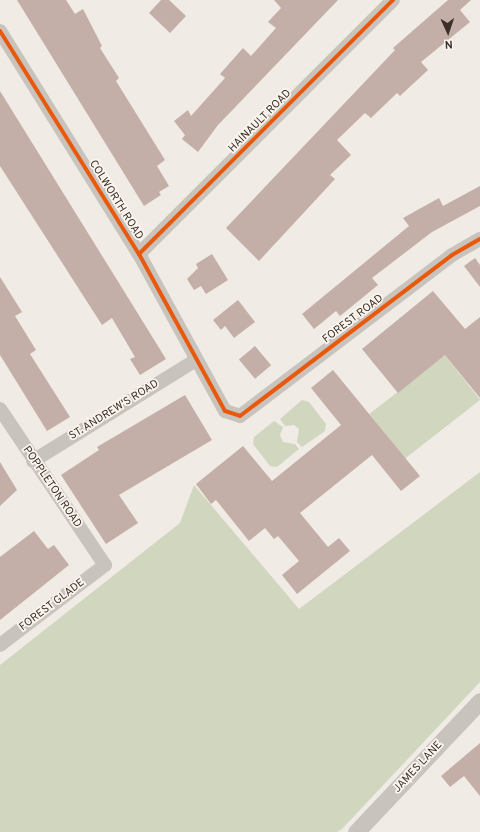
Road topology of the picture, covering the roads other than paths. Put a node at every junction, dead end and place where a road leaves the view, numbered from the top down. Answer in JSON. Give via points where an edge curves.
{"nodes":[{"id":1,"x":393,"y":0,"type":"edge"},
{"id":2,"x":0,"y":31,"type":"edge"},
{"id":3,"x":480,"y":239,"type":"edge"},
{"id":4,"x":139,"y":254,"type":"junction"},
{"id":5,"x":196,"y":360,"type":"junction"},
{"id":6,"x":0,"y":409,"type":"edge"},
{"id":7,"x":240,"y":416,"type":"joint"},
{"id":8,"x":33,"y":461,"type":"junction"},
{"id":9,"x":105,"y":565,"type":"joint"},
{"id":10,"x":0,"y":645,"type":"edge"},
{"id":11,"x":480,"y":701,"type":"edge"},
{"id":12,"x":356,"y":832,"type":"edge"}],
"edges":[{"from":1,"to":4,"type":"street","name":"HAINAULT ROAD"},
{"from":2,"to":4,"type":"street","name":"COLWORTH ROAD"},
{"from":3,"to":7,"type":"street","name":"FOREST ROAD","via":[[452,256]]},
{"from":4,"to":5,"type":"street","name":"COLWORTH ROAD"},
{"from":5,"to":7,"type":"street","name":"COLWORTH ROAD","via":[[225,411]]},
{"from":5,"to":8,"type":"street","name":"ST. ANDREW'S ROAD"},
{"from":6,"to":8,"type":"street","name":"POPPLETON ROAD"},
{"from":8,"to":9,"type":"street","name":"POPPLETON ROAD"},
{"from":9,"to":10,"type":"street","name":"FOREST GLADE"},
{"from":11,"to":12,"type":"street","name":"JAMES LANE"}]}
